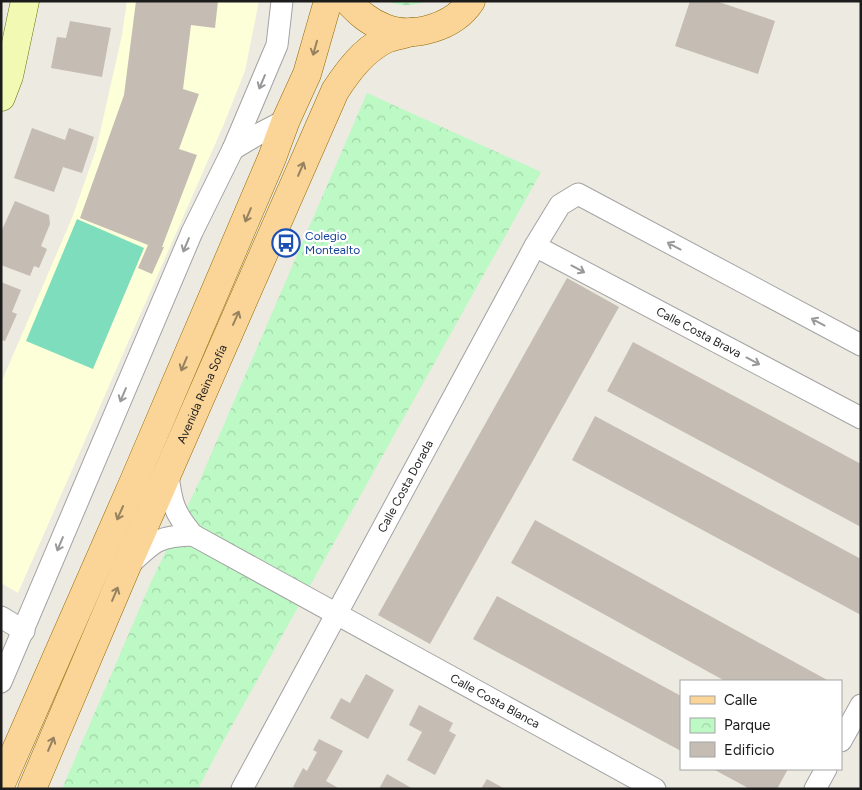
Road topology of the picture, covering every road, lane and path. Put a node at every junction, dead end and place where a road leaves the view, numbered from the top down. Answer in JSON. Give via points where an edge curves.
{"nodes":[{"id":1,"x":25,"y":1,"type":"edge"},
{"id":2,"x":282,"y":1,"type":"edge"},
{"id":3,"x":328,"y":1,"type":"edge"},
{"id":4,"x":348,"y":1,"type":"edge"},
{"id":5,"x":471,"y":1,"type":"edge"},
{"id":6,"x":411,"y":32,"type":"junction"},
{"id":7,"x":1,"y":96,"type":"edge"},
{"id":8,"x":286,"y":120,"type":"junction"},
{"id":9,"x":233,"y":149,"type":"junction"},
{"id":10,"x":535,"y":246,"type":"junction"},
{"id":11,"x":861,"y":345,"type":"edge"},
{"id":12,"x":861,"y":418,"type":"edge"},
{"id":13,"x":168,"y":474,"type":"junction"},
{"id":14,"x":193,"y":535,"type":"junction"},
{"id":15,"x":125,"y":570,"type":"junction"},
{"id":16,"x":337,"y":613,"type":"junction"},
{"id":17,"x":1,"y":617,"type":"edge"},
{"id":18,"x":24,"y":631,"type":"junction"},
{"id":19,"x":1,"y":682,"type":"edge"},
{"id":20,"x":861,"y":705,"type":"edge"},
{"id":21,"x":842,"y":739,"type":"edge"},
{"id":22,"x":825,"y":770,"type":"edge"},
{"id":23,"x":1,"y":784,"type":"edge"},
{"id":24,"x":32,"y":789,"type":"edge"},
{"id":25,"x":242,"y":789,"type":"edge"},
{"id":26,"x":655,"y":789,"type":"edge"},
{"id":27,"x":815,"y":789,"type":"edge"}],
"edges":[{"from":1,"to":7,"type":"street","via":[[9,76]]},
{"from":2,"to":9,"type":"street","one_way":true,"via":[[277,45]]},
{"from":3,"to":8,"type":"main road","one_way":true,"via":[[307,74]]},
{"from":4,"to":6,"type":"main road","via":[[363,17],[386,29]]},
{"from":5,"to":6,"type":"main road","name":"Avenida Reina Sofía","via":[[452,19],[433,28]]},
{"from":13,"to":6,"type":"main road","name":"Avenida Reina Sofía","one_way":true,"via":[[335,91],[349,69],[369,51],[385,39]]},
{"from":8,"to":9,"type":"street"},
{"from":8,"to":23,"type":"main road","one_way":true,"via":[[138,472]]},
{"from":9,"to":18,"type":"street","one_way":true,"via":[[192,232]]},
{"from":11,"to":10,"type":"street","name":"Calle Costa Dorada","one_way":true,"via":[[578,194],[560,205]]},
{"from":10,"to":12,"type":"street","name":"Calle Costa Brava","one_way":true},
{"from":10,"to":16,"type":"street","name":"Calle Costa Dorada"},
{"from":13,"to":14,"type":"street","via":[[171,497],[180,519]]},
{"from":13,"to":15,"type":"main road","name":"Avenida Reina Sofía"},
{"from":14,"to":15,"type":"street","via":[[170,535],[150,545]]},
{"from":14,"to":16,"type":"street","name":"Calle Costa Blanca"},
{"from":24,"to":15,"type":"main road","name":"Avenida Reina Sofía","one_way":true},
{"from":16,"to":25,"type":"street","name":"Calle Costa Dorada"},
{"from":16,"to":26,"type":"street","name":"Calle Costa Blanca"},
{"from":17,"to":18,"type":"street"},
{"from":18,"to":19,"type":"street"},
{"from":20,"to":21,"type":"street"},
{"from":22,"to":27,"type":"street"}]}
